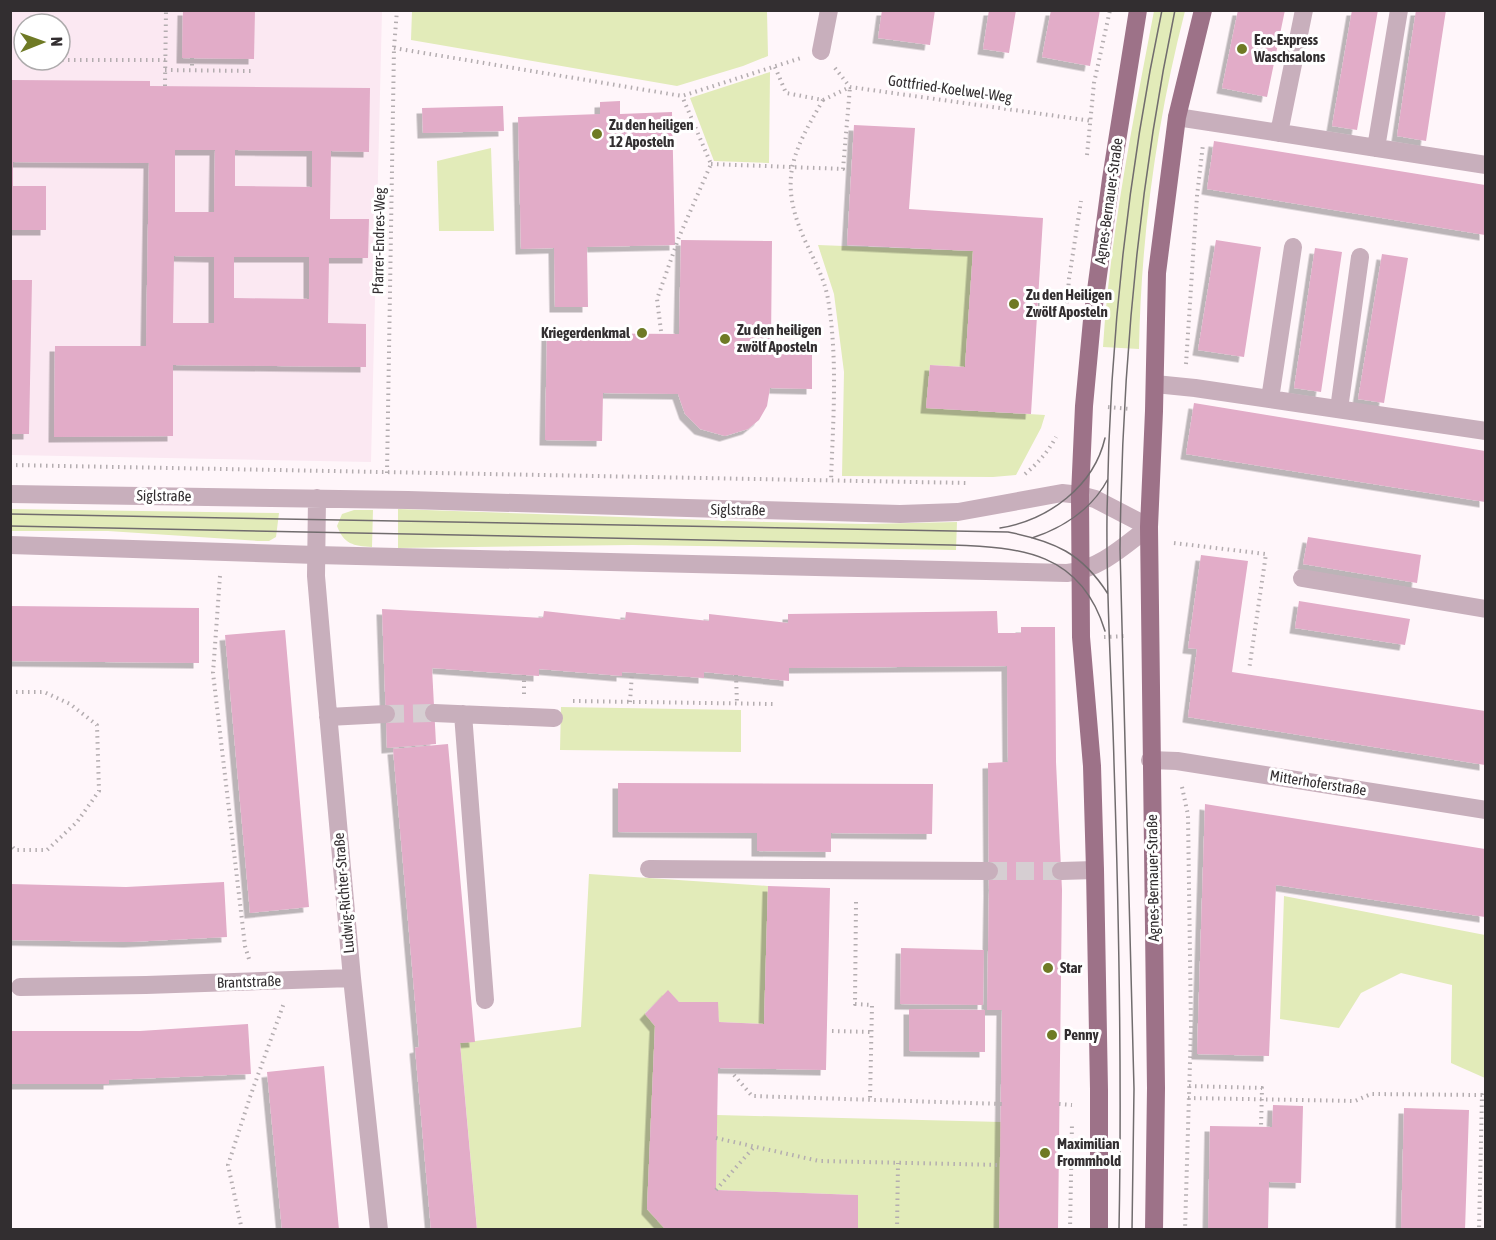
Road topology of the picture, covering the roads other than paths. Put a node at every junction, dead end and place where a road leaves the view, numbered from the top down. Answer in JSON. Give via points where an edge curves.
{"nodes":[{"id":1,"x":829,"y":10,"type":"edge"},
{"id":2,"x":1138,"y":10,"type":"edge"},
{"id":3,"x":1203,"y":10,"type":"edge"},
{"id":4,"x":1304,"y":10,"type":"edge"},
{"id":5,"x":1399,"y":10,"type":"edge"},
{"id":6,"x":820,"y":51,"type":"road end"},
{"id":7,"x":1177,"y":117,"type":"junction"},
{"id":8,"x":1279,"y":132,"type":"junction"},
{"id":9,"x":1376,"y":148,"type":"junction"},
{"id":10,"x":1485,"y":165,"type":"edge"},
{"id":11,"x":1293,"y":247,"type":"dead end"},
{"id":12,"x":1360,"y":257,"type":"dead end"},
{"id":13,"x":1155,"y":384,"type":"junction"},
{"id":14,"x":1270,"y":399,"type":"junction"},
{"id":15,"x":1339,"y":409,"type":"junction"},
{"id":16,"x":1485,"y":431,"type":"edge"},
{"id":17,"x":10,"y":494,"type":"edge"},
{"id":18,"x":1080,"y":495,"type":"junction"},
{"id":19,"x":317,"y":498,"type":"junction"},
{"id":20,"x":1149,"y":527,"type":"junction"},
{"id":21,"x":10,"y":545,"type":"edge"},
{"id":22,"x":316,"y":555,"type":"junction"},
{"id":23,"x":1080,"y":571,"type":"junction"},
{"id":24,"x":1302,"y":578,"type":"dead end"},
{"id":25,"x":1485,"y":609,"type":"edge"},
{"id":26,"x":434,"y":713,"type":"tunnel mouth"},
{"id":27,"x":386,"y":714,"type":"tunnel mouth"},
{"id":28,"x":463,"y":714,"type":"junction"},
{"id":29,"x":328,"y":717,"type":"junction"},
{"id":30,"x":554,"y":718,"type":"dead end"},
{"id":31,"x":1150,"y":760,"type":"junction"},
{"id":32,"x":1485,"y":810,"type":"edge"},
{"id":33,"x":649,"y":869,"type":"dead end"},
{"id":34,"x":1095,"y":870,"type":"junction"},
{"id":35,"x":989,"y":871,"type":"tunnel mouth"},
{"id":36,"x":1061,"y":871,"type":"tunnel mouth"},
{"id":37,"x":352,"y":978,"type":"junction"},
{"id":38,"x":20,"y":987,"type":"dead end"},
{"id":39,"x":485,"y":1000,"type":"dead end"},
{"id":40,"x":379,"y":1230,"type":"edge"},
{"id":41,"x":1099,"y":1230,"type":"edge"},
{"id":42,"x":1154,"y":1230,"type":"edge"}],
"edges":[{"from":1,"to":6,"type":"street"},
{"from":2,"to":18,"type":"main road","name":"Agnes-Bernauer-Straße","via":[[1092,320]]},
{"from":3,"to":7,"type":"main road","name":"Agnes-Bernauer-Straße"},
{"from":4,"to":8,"type":"street"},
{"from":5,"to":9,"type":"street"},
{"from":7,"to":8,"type":"street"},
{"from":7,"to":13,"type":"main road","name":"Agnes-Bernauer-Straße","via":[[1157,273]]},
{"from":8,"to":9,"type":"street"},
{"from":9,"to":10,"type":"street"},
{"from":11,"to":14,"type":"street"},
{"from":12,"to":15,"type":"street"},
{"from":13,"to":14,"type":"street"},
{"from":13,"to":20,"type":"main road","name":"Agnes-Bernauer-Straße"},
{"from":14,"to":15,"type":"street"},
{"from":15,"to":16,"type":"street"},
{"from":17,"to":19,"type":"street","name":"Siglstraße"},
{"from":18,"to":19,"type":"street","name":"Siglstraße","via":[[1062,493],[958,512],[900,514]]},
{"from":18,"to":20,"type":"street","name":"Siglstraße","via":[[1107,504]]},
{"from":18,"to":23,"type":"main road","name":"Agnes-Bernauer-Straße"},
{"from":19,"to":22,"type":"street"},
{"from":20,"to":23,"type":"street","via":[[1107,558]]},
{"from":20,"to":31,"type":"main road","name":"Agnes-Bernauer-Straße"},
{"from":21,"to":22,"type":"street"},
{"from":22,"to":23,"type":"street"},
{"from":22,"to":29,"type":"street","name":"Ludwig-Richter-Straße"},
{"from":23,"to":34,"type":"main road","name":"Agnes-Bernauer-Straße"},
{"from":24,"to":25,"type":"street"},
{"from":26,"to":28,"type":"street"},
{"from":27,"to":29,"type":"street"},
{"from":28,"to":30,"type":"street"},
{"from":28,"to":39,"type":"street"},
{"from":29,"to":37,"type":"street","name":"Ludwig-Richter-Straße"},
{"from":31,"to":32,"type":"street","name":"Mitterhoferstraße","via":[[1178,761]]},
{"from":31,"to":42,"type":"main road","name":"Agnes-Bernauer-Straße","via":[[1156,1088]]},
{"from":33,"to":35,"type":"street"},
{"from":34,"to":36,"type":"street"},
{"from":34,"to":41,"type":"main road","name":"Agnes-Bernauer-Straße"},
{"from":37,"to":38,"type":"street","name":"Brantstraße"},
{"from":37,"to":40,"type":"street","name":"Ludwig-Richter-Straße"}]}
